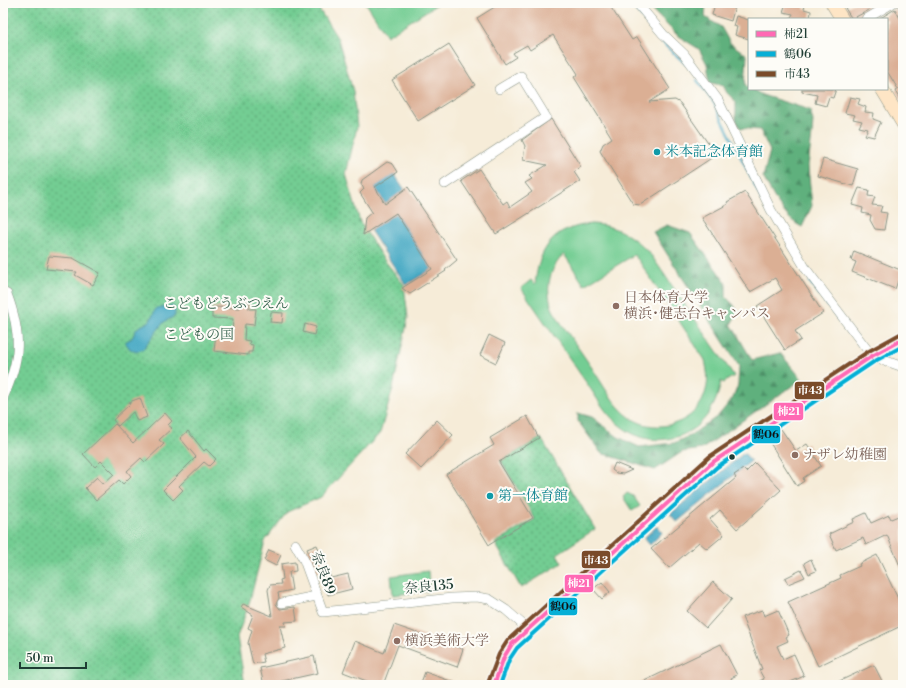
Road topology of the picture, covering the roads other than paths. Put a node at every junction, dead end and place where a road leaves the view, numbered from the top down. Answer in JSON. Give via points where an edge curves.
{"nodes":[{"id":1,"x":637,"y":3,"type":"edge"},
{"id":2,"x":832,"y":3,"type":"edge"},
{"id":3,"x":893,"y":3,"type":"edge"},
{"id":4,"x":901,"y":3,"type":"edge"},
{"id":5,"x":903,"y":6,"type":"edge"},
{"id":6,"x":841,"y":18,"type":"edge"},
{"id":7,"x":868,"y":18,"type":"edge"},
{"id":8,"x":499,"y":89,"type":"dead end"},
{"id":9,"x":883,"y":90,"type":"edge"},
{"id":10,"x":903,"y":124,"type":"edge"},
{"id":11,"x":444,"y":184,"type":"dead end"},
{"id":12,"x":3,"y":292,"type":"edge"},
{"id":13,"x":903,"y":339,"type":"edge"},
{"id":14,"x":872,"y":356,"type":"junction"},
{"id":15,"x":903,"y":368,"type":"edge"},
{"id":16,"x":3,"y":398,"type":"edge"},
{"id":17,"x":295,"y":544,"type":"dead end"},
{"id":18,"x":316,"y":596,"type":"junction"},
{"id":19,"x":282,"y":603,"type":"dead end"},
{"id":20,"x":323,"y":612,"type":"joint"},
{"id":21,"x":528,"y":629,"type":"junction"},
{"id":22,"x":494,"y":685,"type":"edge"}],
"edges":[{"from":1,"to":14,"type":"street","via":[[684,54],[718,100],[771,210],[806,269]]},
{"from":2,"to":6,"type":"street"},
{"from":3,"to":7,"type":"street"},
{"from":4,"to":5,"type":"street"},
{"from":8,"to":11,"type":"street","via":[[521,76],[546,117]]},
{"from":9,"to":10,"type":"street"},
{"from":12,"to":16,"type":"street","via":[[7,294],[12,305],[18,355],[12,379]]},
{"from":13,"to":14,"type":"street"},
{"from":14,"to":15,"type":"street"},
{"from":14,"to":21,"type":"street","via":[[714,462]]},
{"from":17,"to":18,"type":"street","name":"奈良89","via":[[304,560]]},
{"from":18,"to":19,"type":"street"},
{"from":18,"to":20,"type":"street","name":"奈良89"},
{"from":20,"to":21,"type":"street","name":"奈良135","via":[[477,597],[489,600],[506,610]]},
{"from":21,"to":22,"type":"street","via":[[508,650]]}]}
